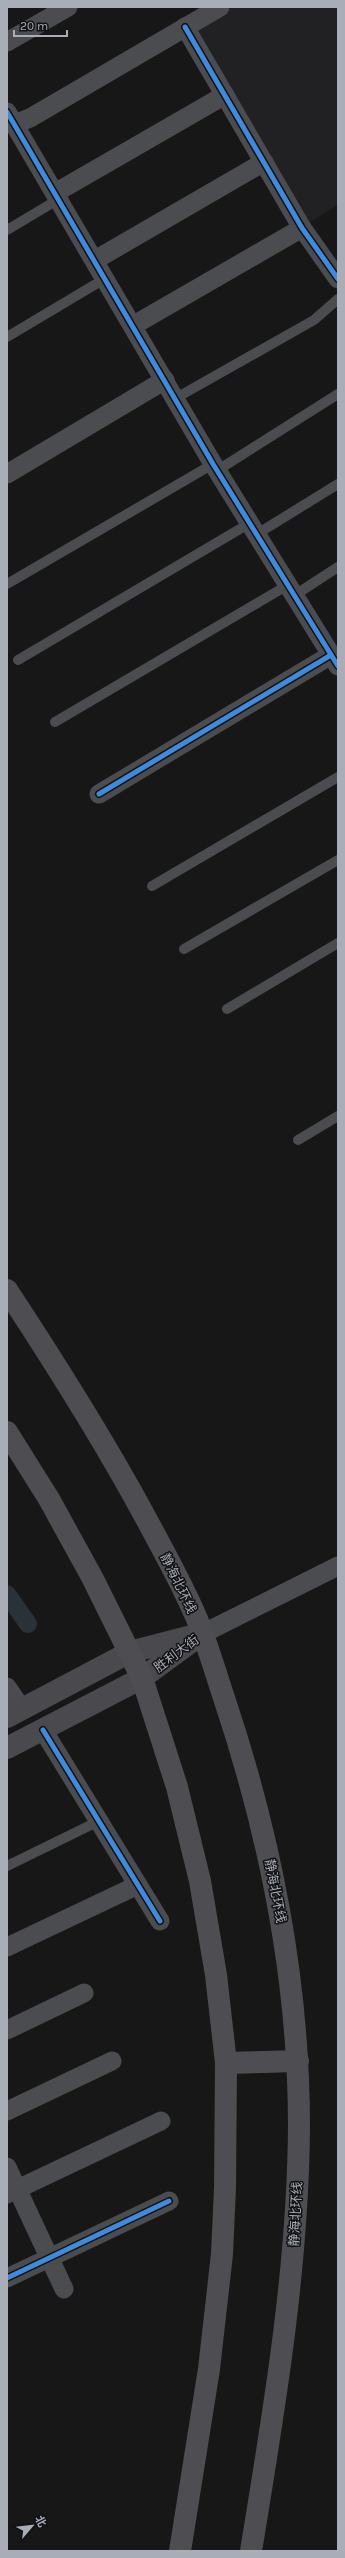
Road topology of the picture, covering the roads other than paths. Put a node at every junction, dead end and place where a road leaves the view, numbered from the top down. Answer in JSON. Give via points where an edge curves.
{"nodes":[{"id":1,"x":68,"y":7,"type":"edge"},
{"id":2,"x":220,"y":7,"type":"edge"},
{"id":3,"x":185,"y":27,"type":"junction"},
{"id":4,"x":7,"y":42,"type":"edge"},
{"id":5,"x":224,"y":95,"type":"junction"},
{"id":6,"x":10,"y":121,"type":"edge"},
{"id":7,"x":264,"y":162,"type":"junction"},
{"id":8,"x":57,"y":196,"type":"junction"},
{"id":9,"x":302,"y":228,"type":"junction"},
{"id":10,"x":7,"y":230,"type":"edge"},
{"id":11,"x":96,"y":260,"type":"junction"},
{"id":12,"x":106,"y":278,"type":"junction"},
{"id":13,"x":338,"y":279,"type":"edge"},
{"id":14,"x":338,"y":299,"type":"edge"},
{"id":15,"x":134,"y":325,"type":"junction"},
{"id":16,"x":7,"y":337,"type":"edge"},
{"id":17,"x":165,"y":380,"type":"junction"},
{"id":18,"x":338,"y":394,"type":"edge"},
{"id":19,"x":176,"y":398,"type":"junction"},
{"id":20,"x":216,"y":467,"type":"junction"},
{"id":21,"x":7,"y":474,"type":"edge"},
{"id":22,"x":338,"y":484,"type":"edge"},
{"id":23,"x":254,"y":529,"type":"junction"},
{"id":24,"x":338,"y":567,"type":"edge"},
{"id":25,"x":7,"y":584,"type":"edge"},
{"id":26,"x":291,"y":590,"type":"junction"},
{"id":27,"x":18,"y":660,"type":"dead end"},
{"id":28,"x":336,"y":662,"type":"edge"},
{"id":29,"x":55,"y":722,"type":"dead end"},
{"id":30,"x":338,"y":777,"type":"edge"},
{"id":31,"x":99,"y":794,"type":"dead end"},
{"id":32,"x":338,"y":860,"type":"edge"},
{"id":33,"x":152,"y":886,"type":"dead end"},
{"id":34,"x":338,"y":943,"type":"edge"},
{"id":35,"x":184,"y":949,"type":"dead end"},
{"id":36,"x":227,"y":1009,"type":"dead end"},
{"id":37,"x":338,"y":1116,"type":"edge"},
{"id":38,"x":298,"y":1140,"type":"dead end"},
{"id":39,"x":7,"y":1290,"type":"edge"},
{"id":40,"x":7,"y":1432,"type":"edge"},
{"id":41,"x":338,"y":1566,"type":"edge"},
{"id":42,"x":202,"y":1634,"type":"junction"},
{"id":43,"x":130,"y":1652,"type":"junction"},
{"id":44,"x":142,"y":1678,"type":"junction"},
{"id":45,"x":7,"y":1687,"type":"edge"},
{"id":46,"x":15,"y":1713,"type":"edge"},
{"id":47,"x":43,"y":1730,"type":"junction"},
{"id":48,"x":7,"y":1748,"type":"edge"},
{"id":49,"x":99,"y":1821,"type":"junction"},
{"id":50,"x":7,"y":1866,"type":"edge"},
{"id":51,"x":138,"y":1886,"type":"junction"},
{"id":52,"x":160,"y":1921,"type":"dead end"},
{"id":53,"x":7,"y":1947,"type":"edge"},
{"id":54,"x":84,"y":1993,"type":"dead end"},
{"id":55,"x":7,"y":2030,"type":"edge"},
{"id":56,"x":112,"y":2060,"type":"dead end"},
{"id":57,"x":298,"y":2061,"type":"junction"},
{"id":58,"x":226,"y":2063,"type":"junction"},
{"id":59,"x":7,"y":2111,"type":"edge"},
{"id":60,"x":161,"y":2121,"type":"dead end"},
{"id":61,"x":7,"y":2167,"type":"edge"},
{"id":62,"x":12,"y":2192,"type":"edge"},
{"id":63,"x":169,"y":2201,"type":"dead end"},
{"id":64,"x":49,"y":2258,"type":"junction"},
{"id":65,"x":7,"y":2278,"type":"edge"},
{"id":66,"x":64,"y":2289,"type":"dead end"},
{"id":67,"x":180,"y":2551,"type":"edge"},
{"id":68,"x":251,"y":2551,"type":"edge"}],
"edges":[{"from":1,"to":4,"type":"street"},
{"from":2,"to":3,"type":"street"},
{"from":3,"to":5,"type":"street"},
{"from":3,"to":6,"type":"street","via":[[30,118]]},
{"from":5,"to":7,"type":"street"},
{"from":5,"to":8,"type":"street"},
{"from":6,"to":8,"type":"street"},
{"from":7,"to":9,"type":"street"},
{"from":7,"to":11,"type":"street"},
{"from":8,"to":10,"type":"lane"},
{"from":8,"to":11,"type":"street"},
{"from":9,"to":13,"type":"street"},
{"from":9,"to":15,"type":"street"},
{"from":11,"to":12,"type":"street"},
{"from":12,"to":15,"type":"street"},
{"from":12,"to":16,"type":"lane"},
{"from":14,"to":19,"type":"lane","via":[[314,320]]},
{"from":15,"to":17,"type":"street"},
{"from":17,"to":19,"type":"street"},
{"from":17,"to":21,"type":"street"},
{"from":18,"to":20,"type":"lane"},
{"from":19,"to":20,"type":"street"},
{"from":20,"to":23,"type":"street"},
{"from":20,"to":25,"type":"lane"},
{"from":22,"to":23,"type":"lane"},
{"from":23,"to":26,"type":"street"},
{"from":23,"to":27,"type":"lane"},
{"from":24,"to":26,"type":"lane"},
{"from":26,"to":28,"type":"street"},
{"from":26,"to":29,"type":"lane"},
{"from":28,"to":31,"type":"street"},
{"from":30,"to":33,"type":"lane"},
{"from":32,"to":35,"type":"lane"},
{"from":34,"to":36,"type":"lane"},
{"from":37,"to":38,"type":"lane"},
{"from":39,"to":42,"type":"highway","name":"静海北环线","via":[[43,1344],[131,1490],[184,1591]]},
{"from":40,"to":43,"type":"highway","via":[[52,1506]]},
{"from":41,"to":42,"type":"street"},
{"from":42,"to":43,"type":"main road","name":"胜利大街"},
{"from":42,"to":44,"type":"main road","name":"胜利大街"},
{"from":42,"to":57,"type":"highway","name":"静海北环线","via":[[245,1762],[270,1858],[280,1906]]},
{"from":43,"to":44,"type":"highway"},
{"from":43,"to":46,"type":"main road","name":"胜利大街"},
{"from":44,"to":47,"type":"main road","name":"胜利大街"},
{"from":44,"to":58,"type":"highway","via":[[177,1786],[200,1881],[216,1975]]},
{"from":45,"to":46,"type":"street"},
{"from":47,"to":48,"type":"main road","name":"胜利大街"},
{"from":47,"to":49,"type":"street"},
{"from":49,"to":50,"type":"lane"},
{"from":49,"to":51,"type":"street"},
{"from":51,"to":52,"type":"street"},
{"from":51,"to":53,"type":"street"},
{"from":54,"to":55,"type":"street"},
{"from":56,"to":59,"type":"street"},
{"from":57,"to":58,"type":"highway"},
{"from":57,"to":68,"type":"highway","name":"静海北环线","via":[[298,2150],[289,2290]]},
{"from":58,"to":67,"type":"highway","via":[[222,2254],[209,2369]]},
{"from":60,"to":62,"type":"street"},
{"from":61,"to":62,"type":"street"},
{"from":62,"to":64,"type":"street"},
{"from":63,"to":64,"type":"street"},
{"from":64,"to":65,"type":"street"},
{"from":64,"to":66,"type":"street"}]}
